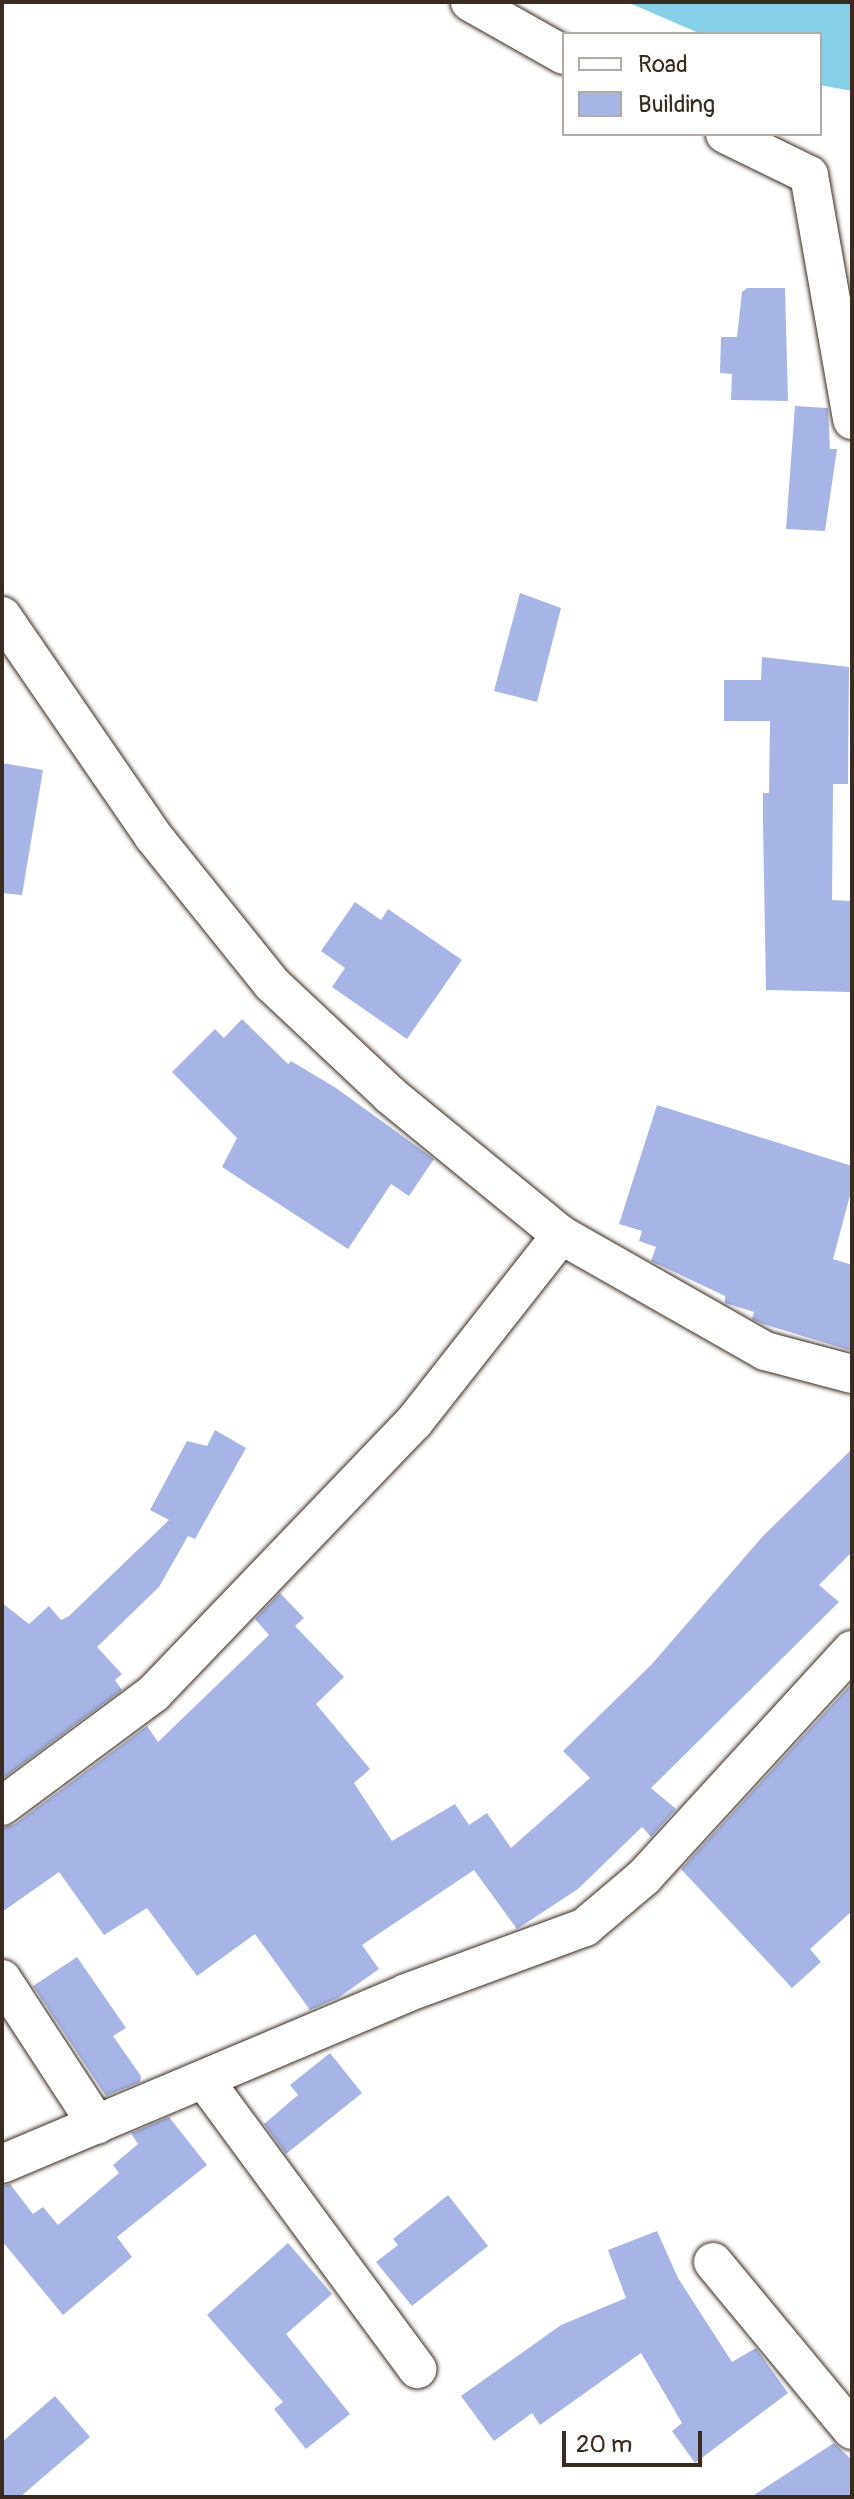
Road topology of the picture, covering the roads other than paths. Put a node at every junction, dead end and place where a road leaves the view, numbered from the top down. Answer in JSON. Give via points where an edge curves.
{"nodes":[{"id":1,"x":470,"y":2,"type":"edge"},
{"id":2,"x":562,"y":54,"type":"edge"},
{"id":3,"x":729,"y":136,"type":"edge"},
{"id":4,"x":852,"y":420,"type":"edge"},
{"id":5,"x":2,"y":616,"type":"edge"},
{"id":6,"x":561,"y":1235,"type":"junction"},
{"id":7,"x":852,"y":1374,"type":"edge"},
{"id":8,"x":852,"y":1650,"type":"edge"},
{"id":9,"x":2,"y":1806,"type":"edge"},
{"id":10,"x":2,"y":1979,"type":"edge"},
{"id":11,"x":205,"y":2081,"type":"junction"},
{"id":12,"x":97,"y":2125,"type":"junction"},
{"id":13,"x":2,"y":2164,"type":"edge"},
{"id":14,"x":713,"y":2262,"type":"dead end"},
{"id":15,"x":417,"y":2369,"type":"dead end"},
{"id":16,"x":852,"y":2430,"type":"edge"}],
"edges":[{"from":1,"to":2,"type":"street"},
{"from":3,"to":4,"type":"street","via":[[809,175]]},
{"from":5,"to":6,"type":"street","via":[[153,836],[272,984],[390,1095]]},
{"from":6,"to":7,"type":"street","via":[[765,1351]]},
{"from":6,"to":9,"type":"street","via":[[414,1422],[154,1693]]},
{"from":8,"to":11,"type":"street","via":[[644,1877],[585,1927],[406,1993]]},
{"from":10,"to":12,"type":"street"},
{"from":11,"to":12,"type":"street"},
{"from":11,"to":15,"type":"street"},
{"from":12,"to":13,"type":"street"},
{"from":14,"to":16,"type":"street"}]}
